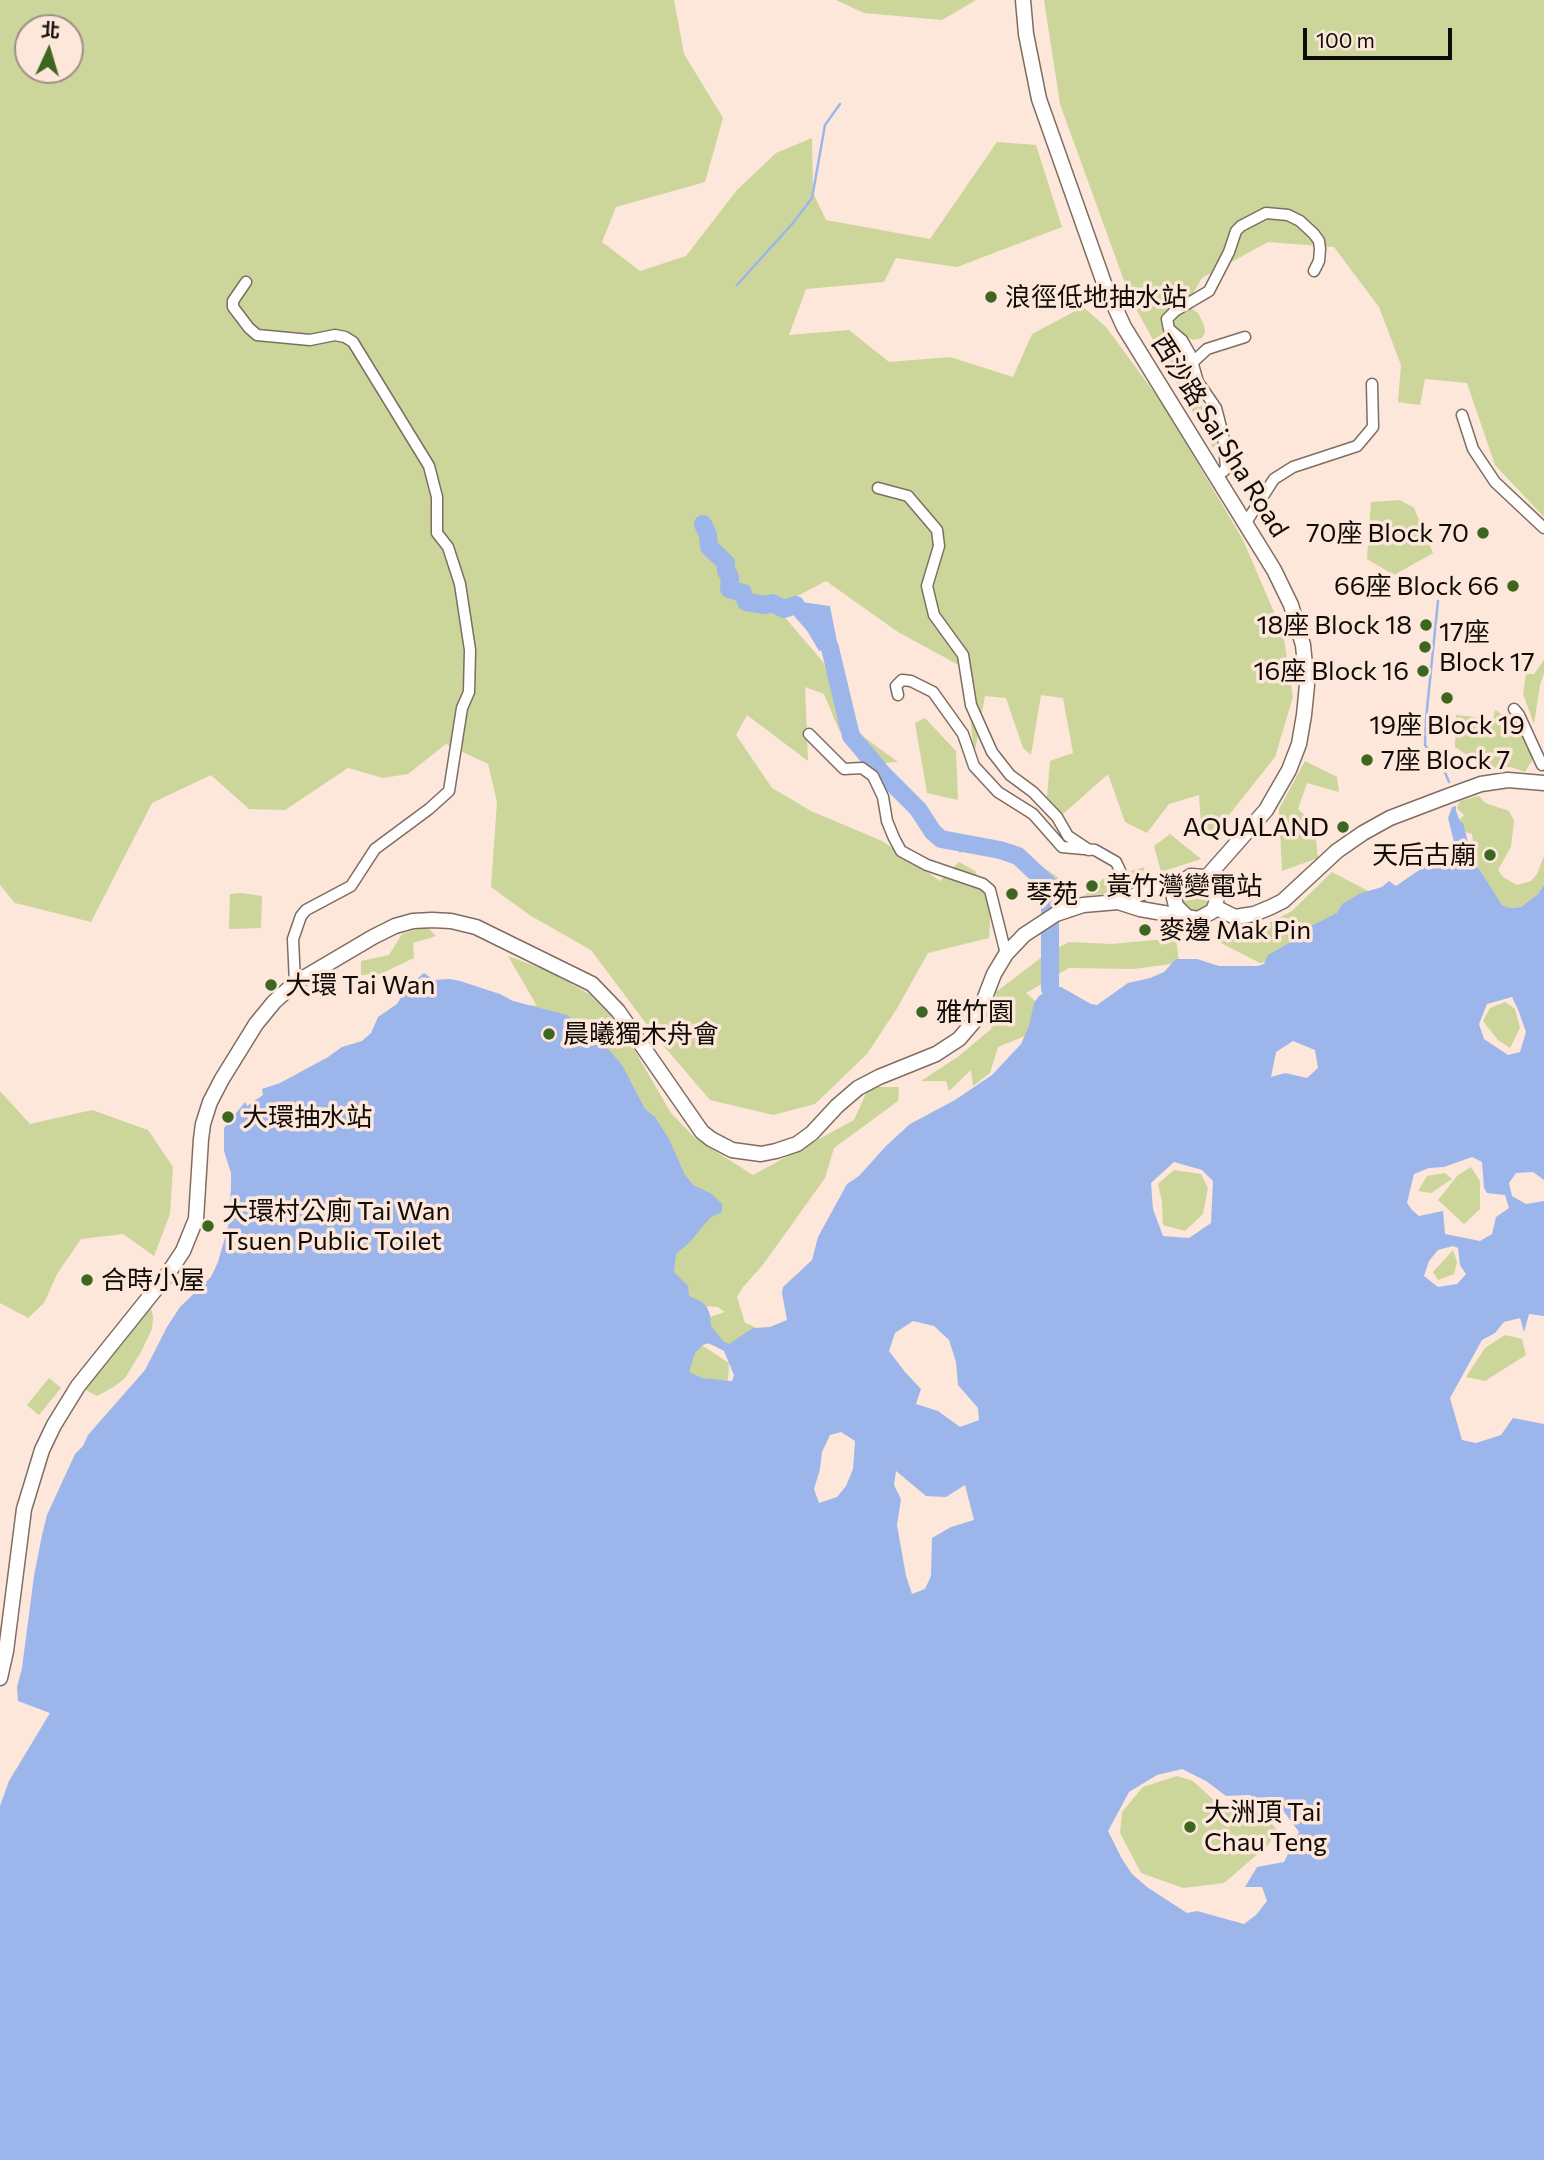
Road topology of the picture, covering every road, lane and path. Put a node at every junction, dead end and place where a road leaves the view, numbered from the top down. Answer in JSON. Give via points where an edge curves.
{"nodes":[{"id":1,"x":1023,"y":0,"type":"edge"},
{"id":2,"x":1314,"y":271,"type":"dead end"},
{"id":3,"x":246,"y":282,"type":"dead end"},
{"id":4,"x":1245,"y":337,"type":"dead end"},
{"id":5,"x":1192,"y":363,"type":"junction"},
{"id":6,"x":1372,"y":384,"type":"dead end"},
{"id":7,"x":1462,"y":415,"type":"dead end"},
{"id":8,"x":1216,"y":476,"type":"junction"},
{"id":9,"x":878,"y":488,"type":"dead end"},
{"id":10,"x":1245,"y":524,"type":"junction"},
{"id":11,"x":1544,"y":528,"type":"edge"},
{"id":12,"x":898,"y":695,"type":"dead end"},
{"id":13,"x":1514,"y":709,"type":"dead end"},
{"id":14,"x":810,"y":734,"type":"dead end"},
{"id":15,"x":1543,"y":762,"type":"edge"},
{"id":16,"x":1540,"y":782,"type":"edge"},
{"id":17,"x":1089,"y":850,"type":"junction"},
{"id":18,"x":1206,"y":878,"type":"junction"},
{"id":19,"x":1178,"y":884,"type":"junction"},
{"id":20,"x":1118,"y":902,"type":"junction"},
{"id":21,"x":1215,"y":907,"type":"junction"},
{"id":22,"x":1186,"y":916,"type":"junction"},
{"id":23,"x":1006,"y":954,"type":"junction"},
{"id":24,"x":295,"y":983,"type":"junction"},
{"id":25,"x":0,"y":1678,"type":"edge"}],
"edges":[{"from":1,"to":8,"type":"main road","name":"西沙路 Sai Sha Road","via":[[1040,99],[1100,275],[1125,327]]},
{"from":2,"to":5,"type":"street","via":[[1319,241],[1300,221],[1269,213],[1241,226],[1209,290],[1167,319],[1169,330],[1186,346]]},
{"from":3,"to":24,"type":"street","via":[[233,307],[257,335],[310,340],[335,335],[353,342],[429,466],[437,497],[437,533],[448,547],[460,584],[470,650],[469,692],[449,791],[375,849],[351,886],[301,916],[293,939]]},
{"from":4,"to":5,"type":"street","via":[[1206,349]]},
{"from":5,"to":8,"type":"street","via":[[1198,382],[1215,404],[1223,435],[1226,469]]},
{"from":6,"to":10,"type":"street","via":[[1373,427],[1357,446],[1293,467],[1274,479]]},
{"from":7,"to":11,"type":"street","via":[[1473,449],[1496,481]]},
{"from":8,"to":10,"type":"main road","name":"西沙路 Sai Sha Road"},
{"from":9,"to":17,"type":"street","via":[[908,496],[937,530],[939,547],[927,586],[934,615],[963,656],[971,705],[992,752],[1010,775],[1057,817],[1068,836]]},
{"from":10,"to":18,"type":"main road","name":"西沙路 Sai Sha Road","via":[[1281,582],[1296,618],[1305,657],[1304,715],[1294,758],[1276,796]]},
{"from":12,"to":17,"type":"street","via":[[896,686],[902,680],[933,692],[963,734],[974,766],[998,792],[1033,814],[1062,848]]},
{"from":13,"to":15,"type":"street"},
{"from":14,"to":23,"type":"street","via":[[845,769],[862,768],[873,776],[901,851],[990,890]]},
{"from":15,"to":16,"type":"street"},
{"from":16,"to":21,"type":"main road","via":[[1512,779],[1481,784],[1390,818],[1337,851],[1283,901],[1254,914],[1236,917]]},
{"from":17,"to":20,"type":"street","via":[[1116,862],[1123,877]]},
{"from":18,"to":19,"type":"main road","via":[[1191,876]]},
{"from":18,"to":21,"type":"main road","via":[[1216,891]]},
{"from":19,"to":20,"type":"main road"},
{"from":19,"to":22,"type":"main road","via":[[1176,906]]},
{"from":20,"to":22,"type":"main road"},
{"from":20,"to":23,"type":"main road","via":[[1083,905],[1050,917]]},
{"from":21,"to":22,"type":"main road","via":[[1202,918]]},
{"from":23,"to":24,"type":"main road","via":[[977,1018],[959,1039],[858,1088],[797,1144],[761,1154],[732,1150],[702,1132],[618,1011],[592,984],[476,927],[442,920],[404,923]]},
{"from":24,"to":25,"type":"main road","via":[[256,1024],[210,1102],[201,1139],[197,1212],[184,1251],[50,1431],[24,1509]]}]}
